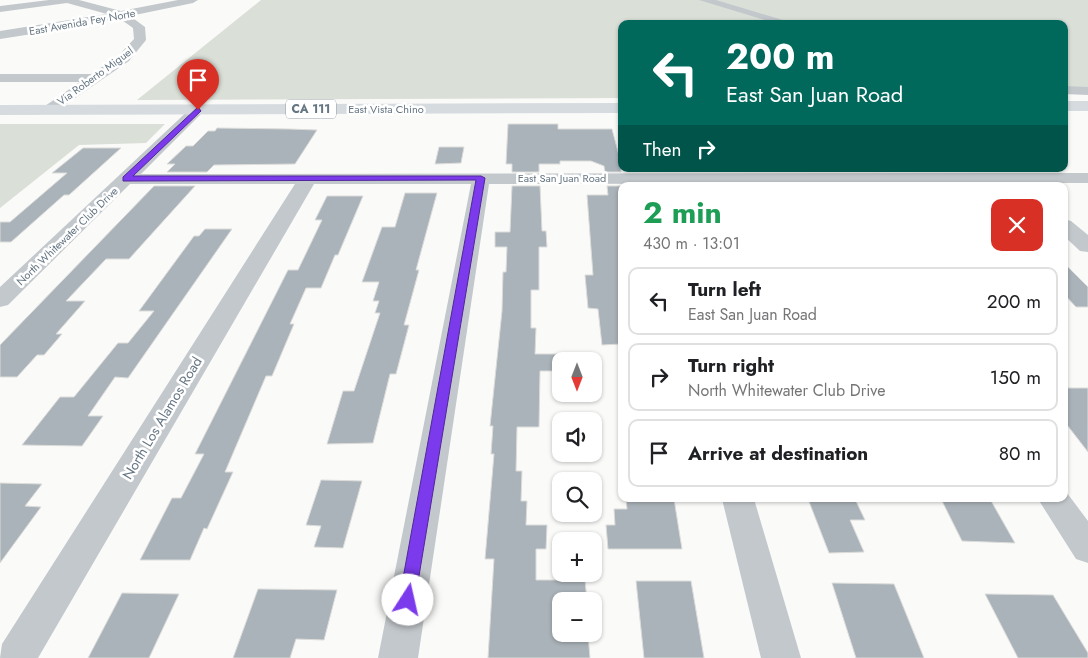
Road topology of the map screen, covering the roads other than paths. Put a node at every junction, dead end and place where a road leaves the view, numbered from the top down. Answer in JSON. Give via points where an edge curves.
{"nodes":[{"id":1,"x":67,"y":0,"type":"edge"},
{"id":2,"x":193,"y":0,"type":"edge"},
{"id":3,"x":704,"y":0,"type":"edge"},
{"id":4,"x":0,"y":9,"type":"edge"},
{"id":5,"x":122,"y":15,"type":"junction"},
{"id":6,"x":776,"y":20,"type":"edge"},
{"id":7,"x":0,"y":35,"type":"edge"},
{"id":8,"x":0,"y":78,"type":"edge"},
{"id":9,"x":95,"y":78,"type":"junction"},
{"id":10,"x":1068,"y":90,"type":"edge"},
{"id":11,"x":1088,"y":91,"type":"edge"},
{"id":12,"x":1068,"y":106,"type":"edge"},
{"id":13,"x":1088,"y":106,"type":"edge"},
{"id":14,"x":618,"y":108,"type":"edge"},
{"id":15,"x":0,"y":110,"type":"edge"},
{"id":16,"x":198,"y":110,"type":"junction"},
{"id":17,"x":47,"y":111,"type":"junction"},
{"id":18,"x":1009,"y":177,"type":"edge"},
{"id":19,"x":308,"y":178,"type":"junction"},
{"id":20,"x":481,"y":178,"type":"junction"},
{"id":21,"x":1088,"y":178,"type":"edge"},
{"id":22,"x":126,"y":179,"type":"junction"},
{"id":23,"x":652,"y":182,"type":"edge"},
{"id":24,"x":833,"y":182,"type":"edge"},
{"id":25,"x":1068,"y":228,"type":"edge"},
{"id":26,"x":1088,"y":246,"type":"edge"},
{"id":27,"x":0,"y":300,"type":"edge"},
{"id":28,"x":739,"y":502,"type":"edge"},
{"id":29,"x":1056,"y":502,"type":"edge"},
{"id":30,"x":1088,"y":548,"type":"edge"},
{"id":31,"x":16,"y":658,"type":"edge"},
{"id":32,"x":398,"y":658,"type":"edge"},
{"id":33,"x":781,"y":658,"type":"edge"}],
"edges":[{"from":1,"to":4,"type":"street"},
{"from":1,"to":5,"type":"street","name":"Via Roberto Miguel"},
{"from":2,"to":5,"type":"street","name":"East Avenida Fey Norte"},
{"from":3,"to":6,"type":"street"},
{"from":5,"to":7,"type":"street","name":"East Avenida Fey Norte"},
{"from":5,"to":9,"type":"street","name":"Via Roberto Miguel","via":[[139,27],[142,33],[140,40],[128,55]]},
{"from":8,"to":9,"type":"street"},
{"from":9,"to":17,"type":"street","name":"Via Roberto Miguel"},
{"from":10,"to":11,"type":"street"},
{"from":12,"to":13,"type":"main road"},
{"from":14,"to":16,"type":"main road","name":"East Vista Chino","number":"CA 111"},
{"from":15,"to":17,"type":"main road","name":"East Vista Chino","number":"CA 111"},
{"from":16,"to":17,"type":"main road","name":"East Vista Chino","number":"CA 111"},
{"from":16,"to":22,"type":"street","name":"North Whitewater Club Drive"},
{"from":18,"to":21,"type":"street","name":"East San Juan Road"},
{"from":18,"to":24,"type":"street","name":"East San Juan Road"},
{"from":19,"to":20,"type":"street","name":"East San Juan Road"},
{"from":19,"to":22,"type":"street","name":"East San Juan Road"},
{"from":19,"to":31,"type":"street","name":"North Los Alamos Road"},
{"from":20,"to":23,"type":"street","name":"East San Juan Road"},
{"from":20,"to":32,"type":"street"},
{"from":22,"to":27,"type":"street","name":"North Whitewater Club Drive"},
{"from":23,"to":24,"type":"street","name":"East San Juan Road"},
{"from":25,"to":26,"type":"street"},
{"from":28,"to":33,"type":"street"},
{"from":29,"to":30,"type":"street"}]}
